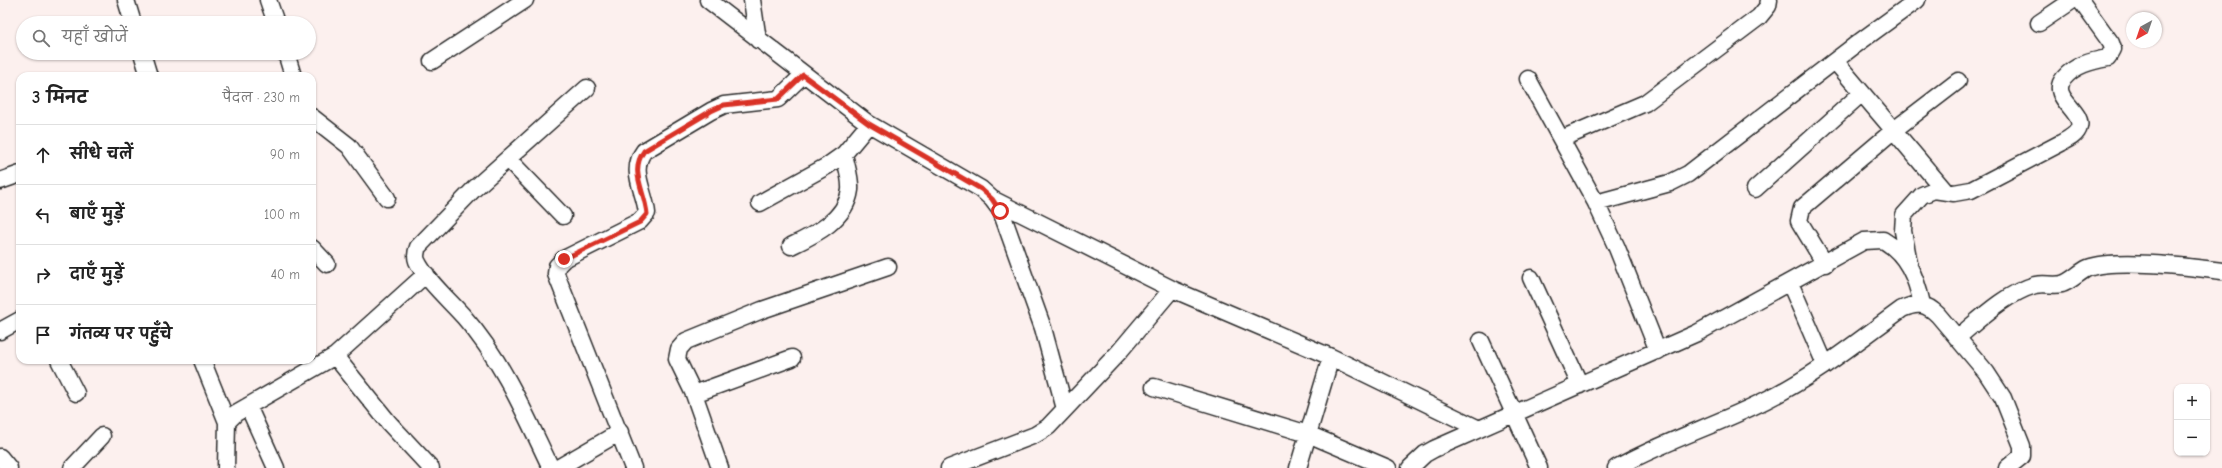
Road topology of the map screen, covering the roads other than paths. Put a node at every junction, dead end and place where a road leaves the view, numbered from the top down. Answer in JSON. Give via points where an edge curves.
{"nodes":[{"id":1,"x":126,"y":0,"type":"edge"},
{"id":2,"x":268,"y":0,"type":"edge"},
{"id":3,"x":525,"y":0,"type":"edge"},
{"id":4,"x":708,"y":0,"type":"edge"},
{"id":5,"x":753,"y":0,"type":"edge"},
{"id":6,"x":1769,"y":0,"type":"edge"},
{"id":7,"x":1917,"y":0,"type":"edge"},
{"id":8,"x":2073,"y":0,"type":"edge"},
{"id":9,"x":2080,"y":0,"type":"edge"},
{"id":10,"x":131,"y":16,"type":"edge"},
{"id":11,"x":274,"y":16,"type":"edge"},
{"id":12,"x":2039,"y":23,"type":"dead end"},
{"id":13,"x":758,"y":40,"type":"junction"},
{"id":14,"x":144,"y":60,"type":"edge"},
{"id":15,"x":288,"y":60,"type":"edge"},
{"id":16,"x":432,"y":61,"type":"dead end"},
{"id":17,"x":1835,"y":61,"type":"junction"},
{"id":18,"x":148,"y":72,"type":"edge"},
{"id":19,"x":292,"y":72,"type":"edge"},
{"id":20,"x":803,"y":75,"type":"junction"},
{"id":21,"x":1528,"y":79,"type":"dead end"},
{"id":22,"x":1958,"y":81,"type":"dead end"},
{"id":23,"x":587,"y":88,"type":"dead end"},
{"id":24,"x":1862,"y":93,"type":"junction"},
{"id":25,"x":316,"y":120,"type":"edge"},
{"id":26,"x":869,"y":124,"type":"junction"},
{"id":27,"x":1894,"y":130,"type":"junction"},
{"id":28,"x":1561,"y":139,"type":"junction"},
{"id":29,"x":844,"y":154,"type":"junction"},
{"id":30,"x":508,"y":158,"type":"junction"},
{"id":31,"x":16,"y":175,"type":"edge"},
{"id":32,"x":0,"y":181,"type":"edge"},
{"id":33,"x":1755,"y":189,"type":"dead end"},
{"id":34,"x":1945,"y":191,"type":"junction"},
{"id":35,"x":387,"y":198,"type":"dead end"},
{"id":36,"x":992,"y":199,"type":"junction"},
{"id":37,"x":1596,"y":202,"type":"junction"},
{"id":38,"x":760,"y":203,"type":"dead end"},
{"id":39,"x":563,"y":216,"type":"dead end"},
{"id":40,"x":791,"y":246,"type":"dead end"},
{"id":41,"x":316,"y":252,"type":"edge"},
{"id":42,"x":327,"y":264,"type":"dead end"},
{"id":43,"x":1825,"y":264,"type":"junction"},
{"id":44,"x":888,"y":267,"type":"dead end"},
{"id":45,"x":1910,"y":267,"type":"junction"},
{"id":46,"x":2222,"y":271,"type":"edge"},
{"id":47,"x":426,"y":274,"type":"junction"},
{"id":48,"x":1531,"y":278,"type":"dead end"},
{"id":49,"x":1790,"y":283,"type":"junction"},
{"id":50,"x":1172,"y":289,"type":"junction"},
{"id":51,"x":1922,"y":304,"type":"junction"},
{"id":52,"x":16,"y":321,"type":"edge"},
{"id":53,"x":1,"y":326,"type":"edge"},
{"id":54,"x":1957,"y":338,"type":"junction"},
{"id":55,"x":1481,"y":341,"type":"dead end"},
{"id":56,"x":1658,"y":351,"type":"junction"},
{"id":57,"x":335,"y":356,"type":"junction"},
{"id":58,"x":1331,"y":357,"type":"junction"},
{"id":59,"x":792,"y":358,"type":"dead end"},
{"id":60,"x":61,"y":364,"type":"edge"},
{"id":61,"x":204,"y":364,"type":"edge"},
{"id":62,"x":1825,"y":364,"type":"junction"},
{"id":63,"x":1580,"y":385,"type":"junction"},
{"id":64,"x":1154,"y":387,"type":"dead end"},
{"id":65,"x":76,"y":393,"type":"dead end"},
{"id":66,"x":694,"y":394,"type":"junction"},
{"id":67,"x":248,"y":406,"type":"junction"},
{"id":68,"x":1065,"y":409,"type":"junction"},
{"id":69,"x":1514,"y":414,"type":"junction"},
{"id":70,"x":227,"y":422,"type":"junction"},
{"id":71,"x":1479,"y":429,"type":"junction"},
{"id":72,"x":620,"y":432,"type":"junction"},
{"id":73,"x":1308,"y":434,"type":"junction"},
{"id":74,"x":102,"y":436,"type":"dead end"},
{"id":75,"x":0,"y":457,"type":"edge"},
{"id":76,"x":9,"y":468,"type":"edge"},
{"id":77,"x":72,"y":468,"type":"edge"},
{"id":78,"x":226,"y":468,"type":"edge"},
{"id":79,"x":276,"y":468,"type":"edge"},
{"id":80,"x":431,"y":468,"type":"edge"},
{"id":81,"x":551,"y":468,"type":"edge"},
{"id":82,"x":558,"y":468,"type":"edge"},
{"id":83,"x":633,"y":468,"type":"edge"},
{"id":84,"x":720,"y":468,"type":"edge"},
{"id":85,"x":949,"y":468,"type":"edge"},
{"id":86,"x":1298,"y":468,"type":"edge"},
{"id":87,"x":1388,"y":468,"type":"edge"},
{"id":88,"x":1410,"y":468,"type":"edge"},
{"id":89,"x":1539,"y":468,"type":"edge"},
{"id":90,"x":1616,"y":468,"type":"edge"},
{"id":91,"x":2007,"y":468,"type":"edge"}],
"edges":[{"from":1,"to":10,"type":"street"},
{"from":2,"to":11,"type":"street"},
{"from":3,"to":16,"type":"street"},
{"from":4,"to":13,"type":"street"},
{"from":5,"to":13,"type":"street"},
{"from":6,"to":28,"type":"street","via":[[1768,6],[1759,17],[1644,103]]},
{"from":7,"to":17,"type":"street"},
{"from":8,"to":12,"type":"street"},
{"from":9,"to":34,"type":"street","via":[[2113,49],[2108,58],[2079,66],[2062,80],[2059,88],[2061,95],[2080,123],[2075,134],[1971,190],[1954,193]]},
{"from":13,"to":20,"type":"street"},
{"from":14,"to":18,"type":"street"},
{"from":15,"to":19,"type":"street"},
{"from":17,"to":24,"type":"street"},
{"from":17,"to":37,"type":"street","via":[[1688,174],[1670,183]]},
{"from":20,"to":26,"type":"street"},
{"from":20,"to":72,"type":"street","via":[[778,99],[724,105],[644,151],[638,159],[636,169],[647,214],[640,222],[564,259],[557,266],[556,274]]},
{"from":21,"to":28,"type":"street"},
{"from":22,"to":27,"type":"street"},
{"from":23,"to":30,"type":"street"},
{"from":24,"to":27,"type":"street"},
{"from":24,"to":33,"type":"street"},
{"from":25,"to":35,"type":"street","via":[[349,146]]},
{"from":26,"to":29,"type":"street"},
{"from":26,"to":36,"type":"street","via":[[964,178]]},
{"from":27,"to":34,"type":"street"},
{"from":27,"to":43,"type":"street","via":[[1802,208],[1799,221]]},
{"from":28,"to":37,"type":"street"},
{"from":29,"to":38,"type":"street"},
{"from":29,"to":40,"type":"street","via":[[850,192],[843,206],[829,225],[817,234]]},
{"from":30,"to":39,"type":"street"},
{"from":30,"to":47,"type":"street","via":[[418,247],[417,260]]},
{"from":31,"to":32,"type":"street"},
{"from":34,"to":45,"type":"street","via":[[1928,191],[1904,215],[1903,231]]},
{"from":36,"to":50,"type":"street"},
{"from":36,"to":68,"type":"street","via":[[1000,211],[1040,321]]},
{"from":37,"to":56,"type":"street"},
{"from":41,"to":42,"type":"street"},
{"from":43,"to":45,"type":"street","via":[[1864,241],[1874,239],[1883,240],[1893,246]]},
{"from":43,"to":49,"type":"street"},
{"from":44,"to":66,"type":"street","via":[[762,310],[686,341],[679,349],[677,360]]},
{"from":45,"to":51,"type":"street"},
{"from":46,"to":54,"type":"street","via":[[2116,264],[2088,268],[2062,284],[2037,284],[2025,289],[1989,312]]},
{"from":47,"to":57,"type":"street"},
{"from":47,"to":81,"type":"street","via":[[469,323],[511,385]]},
{"from":48,"to":63,"type":"street"},
{"from":49,"to":56,"type":"street","via":[[1742,310]]},
{"from":49,"to":62,"type":"street"},
{"from":50,"to":58,"type":"street"},
{"from":50,"to":68,"type":"street","via":[[1119,352]]},
{"from":51,"to":54,"type":"street","via":[[1930,308]]},
{"from":51,"to":62,"type":"street","via":[[1913,304],[1902,309]]},
{"from":52,"to":53,"type":"street"},
{"from":54,"to":91,"type":"street","via":[[1986,372],[2003,398],[2022,446],[2022,456]]},
{"from":55,"to":69,"type":"street"},
{"from":56,"to":63,"type":"street"},
{"from":57,"to":67,"type":"street"},
{"from":57,"to":80,"type":"street","via":[[389,423]]},
{"from":58,"to":71,"type":"street"},
{"from":58,"to":73,"type":"street"},
{"from":59,"to":66,"type":"street"},
{"from":60,"to":65,"type":"street"},
{"from":61,"to":70,"type":"street"},
{"from":62,"to":90,"type":"street","via":[[1800,382],[1765,401],[1660,445]]},
{"from":63,"to":69,"type":"street"},
{"from":64,"to":73,"type":"street"},
{"from":66,"to":84,"type":"street"},
{"from":67,"to":70,"type":"street"},
{"from":67,"to":79,"type":"street"},
{"from":68,"to":85,"type":"street","via":[[1048,427],[1035,435]]},
{"from":69,"to":71,"type":"street"},
{"from":69,"to":89,"type":"street"},
{"from":70,"to":78,"type":"street"},
{"from":71,"to":88,"type":"street","via":[[1425,454]]},
{"from":72,"to":82,"type":"street"},
{"from":72,"to":83,"type":"street"},
{"from":73,"to":86,"type":"street"},
{"from":73,"to":87,"type":"street"},
{"from":74,"to":77,"type":"street"},
{"from":75,"to":76,"type":"street"}]}
